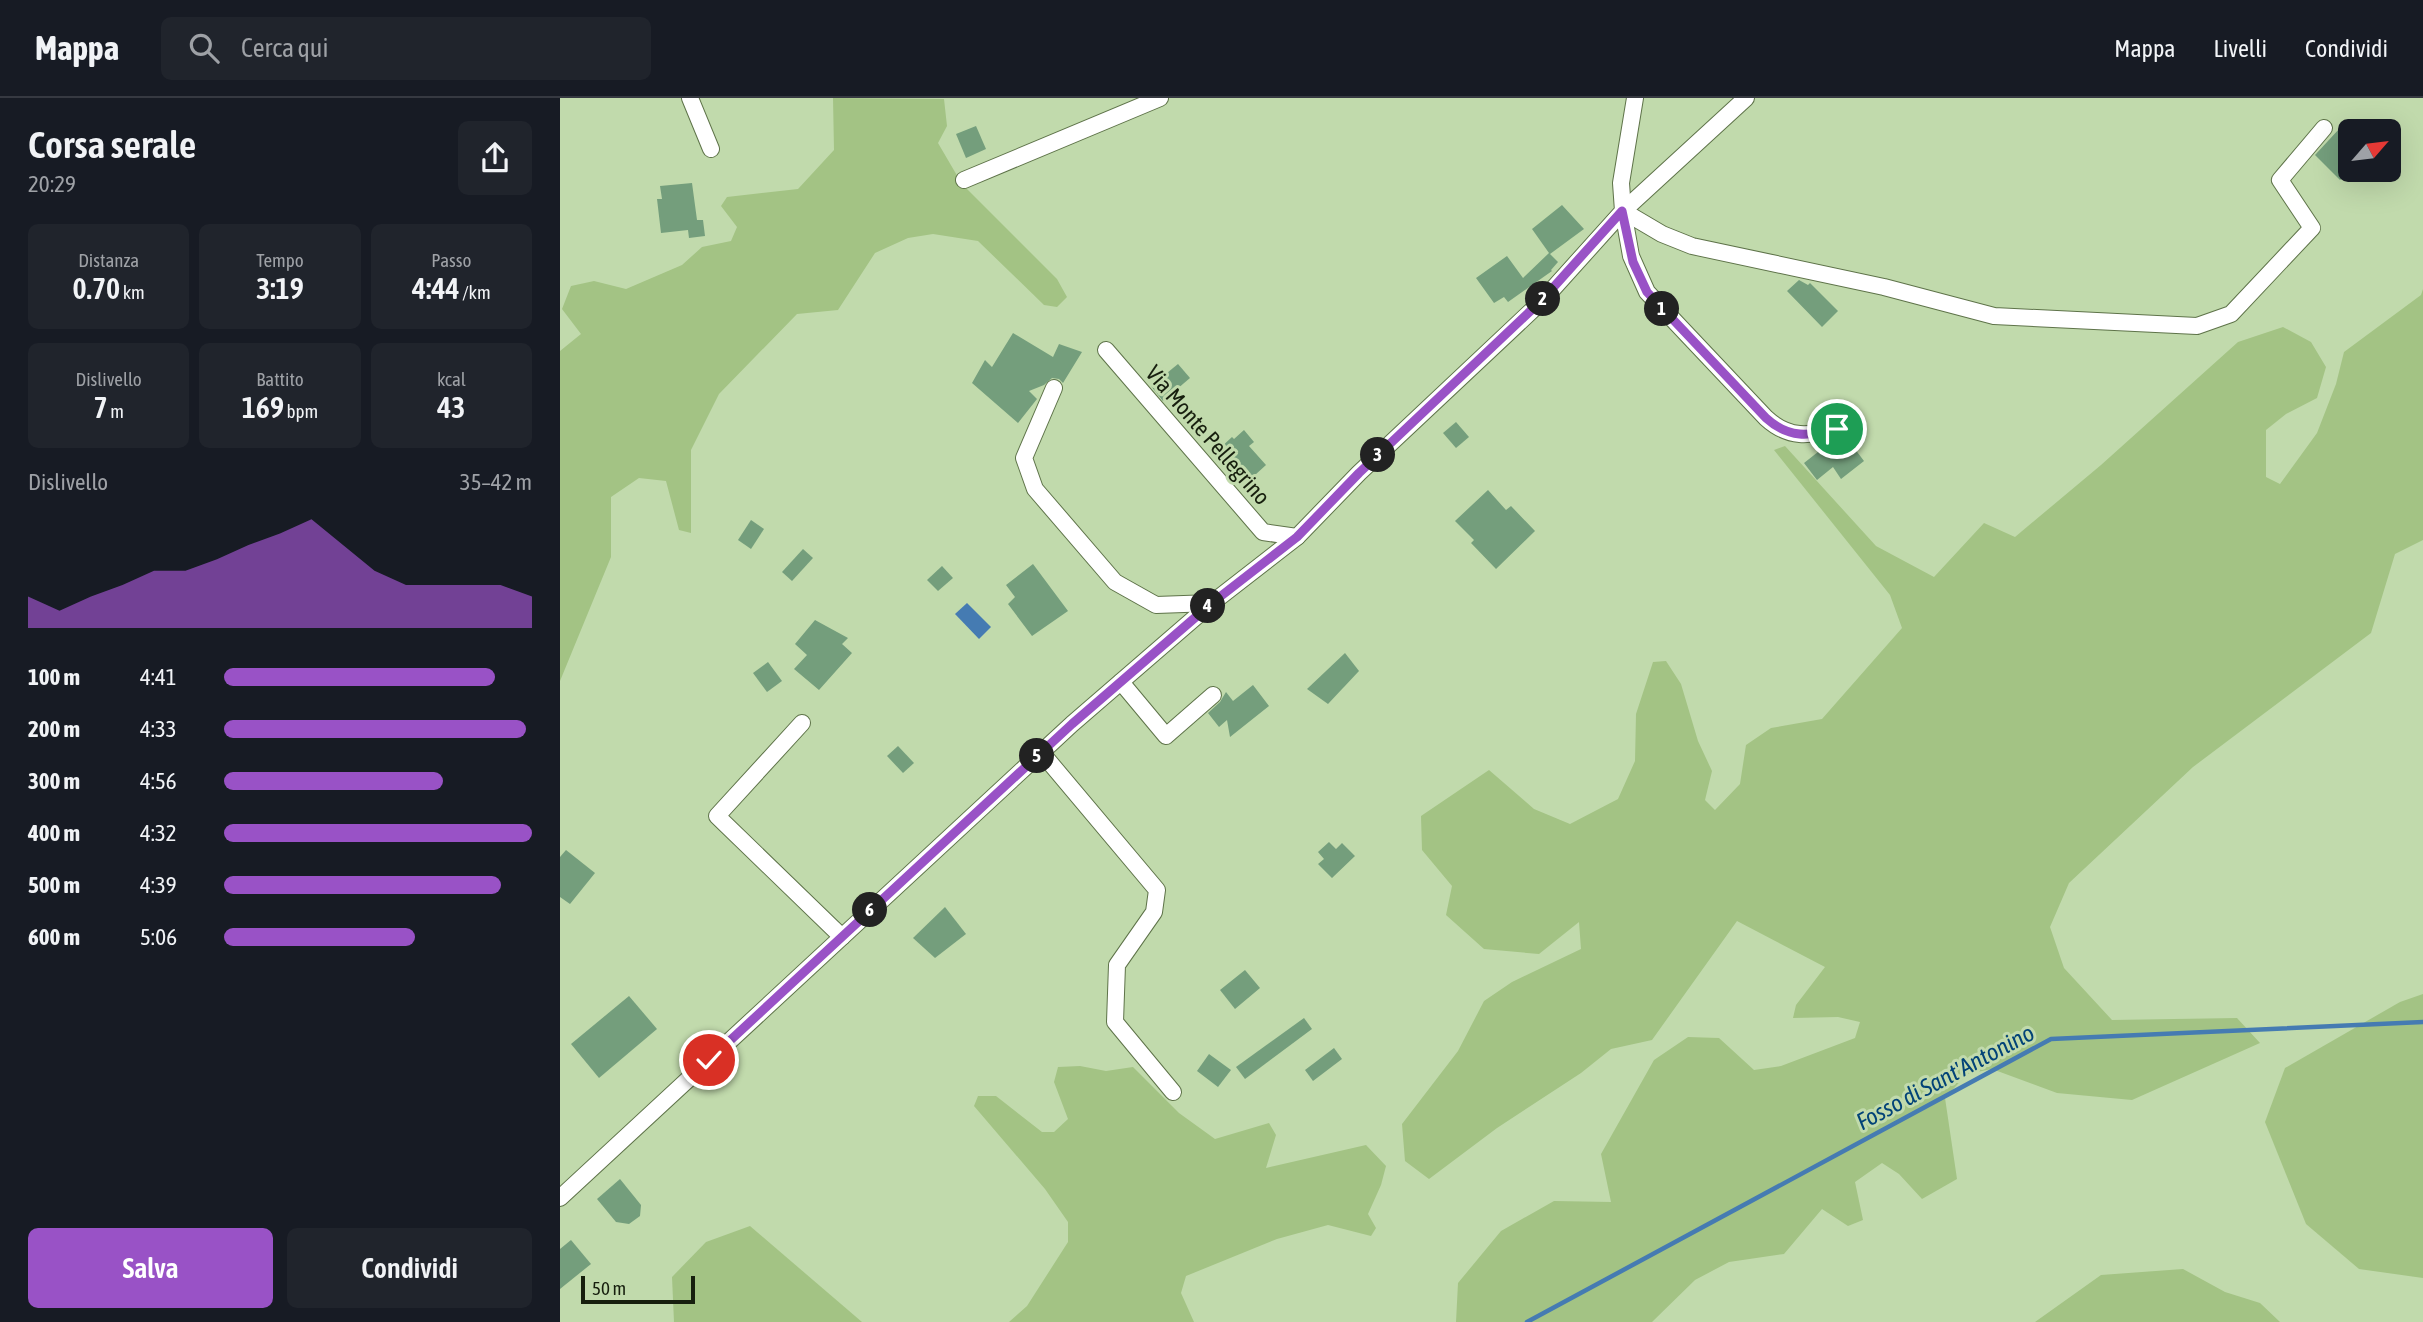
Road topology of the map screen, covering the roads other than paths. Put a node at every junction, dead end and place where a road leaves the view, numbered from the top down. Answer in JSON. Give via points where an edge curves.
{"nodes":[{"id":1,"x":690,"y":98,"type":"edge"},
{"id":2,"x":1160,"y":98,"type":"edge"},
{"id":3,"x":1635,"y":98,"type":"edge"},
{"id":4,"x":1746,"y":98,"type":"edge"},
{"id":5,"x":2324,"y":128,"type":"dead end"},
{"id":6,"x":711,"y":149,"type":"dead end"},
{"id":7,"x":964,"y":180,"type":"dead end"},
{"id":8,"x":1622,"y":211,"type":"junction"},
{"id":9,"x":1105,"y":350,"type":"dead end"},
{"id":10,"x":1055,"y":388,"type":"dead end"},
{"id":11,"x":1837,"y":429,"type":"dead end"},
{"id":12,"x":1297,"y":537,"type":"junction"},
{"id":13,"x":1212,"y":603,"type":"junction"},
{"id":14,"x":1121,"y":681,"type":"junction"},
{"id":15,"x":1213,"y":695,"type":"dead end"},
{"id":16,"x":802,"y":723,"type":"dead end"},
{"id":17,"x":1041,"y":752,"type":"junction"},
{"id":18,"x":842,"y":937,"type":"junction"},
{"id":19,"x":1173,"y":1092,"type":"dead end"},
{"id":20,"x":560,"y":1198,"type":"edge"}],
"edges":[{"from":1,"to":6,"type":"street"},
{"from":2,"to":7,"type":"street"},
{"from":3,"to":8,"type":"street","via":[[1621,183]]},
{"from":4,"to":8,"type":"street"},
{"from":5,"to":8,"type":"street","via":[[2280,180],[2312,228],[2231,314],[2197,326],[1994,316],[1692,246]]},
{"from":8,"to":11,"type":"street","via":[[1633,262],[1647,292],[1766,418],[1798,435]]},
{"from":8,"to":12,"type":"street","via":[[1542,300]]},
{"from":9,"to":12,"type":"street","name":"Via Monte Pellegrino","via":[[1263,532]]},
{"from":10,"to":13,"type":"street","via":[[1024,458],[1035,489],[1115,582],[1156,605]]},
{"from":12,"to":13,"type":"street"},
{"from":13,"to":14,"type":"street"},
{"from":14,"to":15,"type":"street","via":[[1166,736]]},
{"from":14,"to":17,"type":"street"},
{"from":16,"to":18,"type":"street","via":[[716,816]]},
{"from":17,"to":18,"type":"street"},
{"from":17,"to":19,"type":"street","via":[[1157,890],[1154,912],[1117,965],[1115,1023]]},
{"from":18,"to":20,"type":"street"}]}
